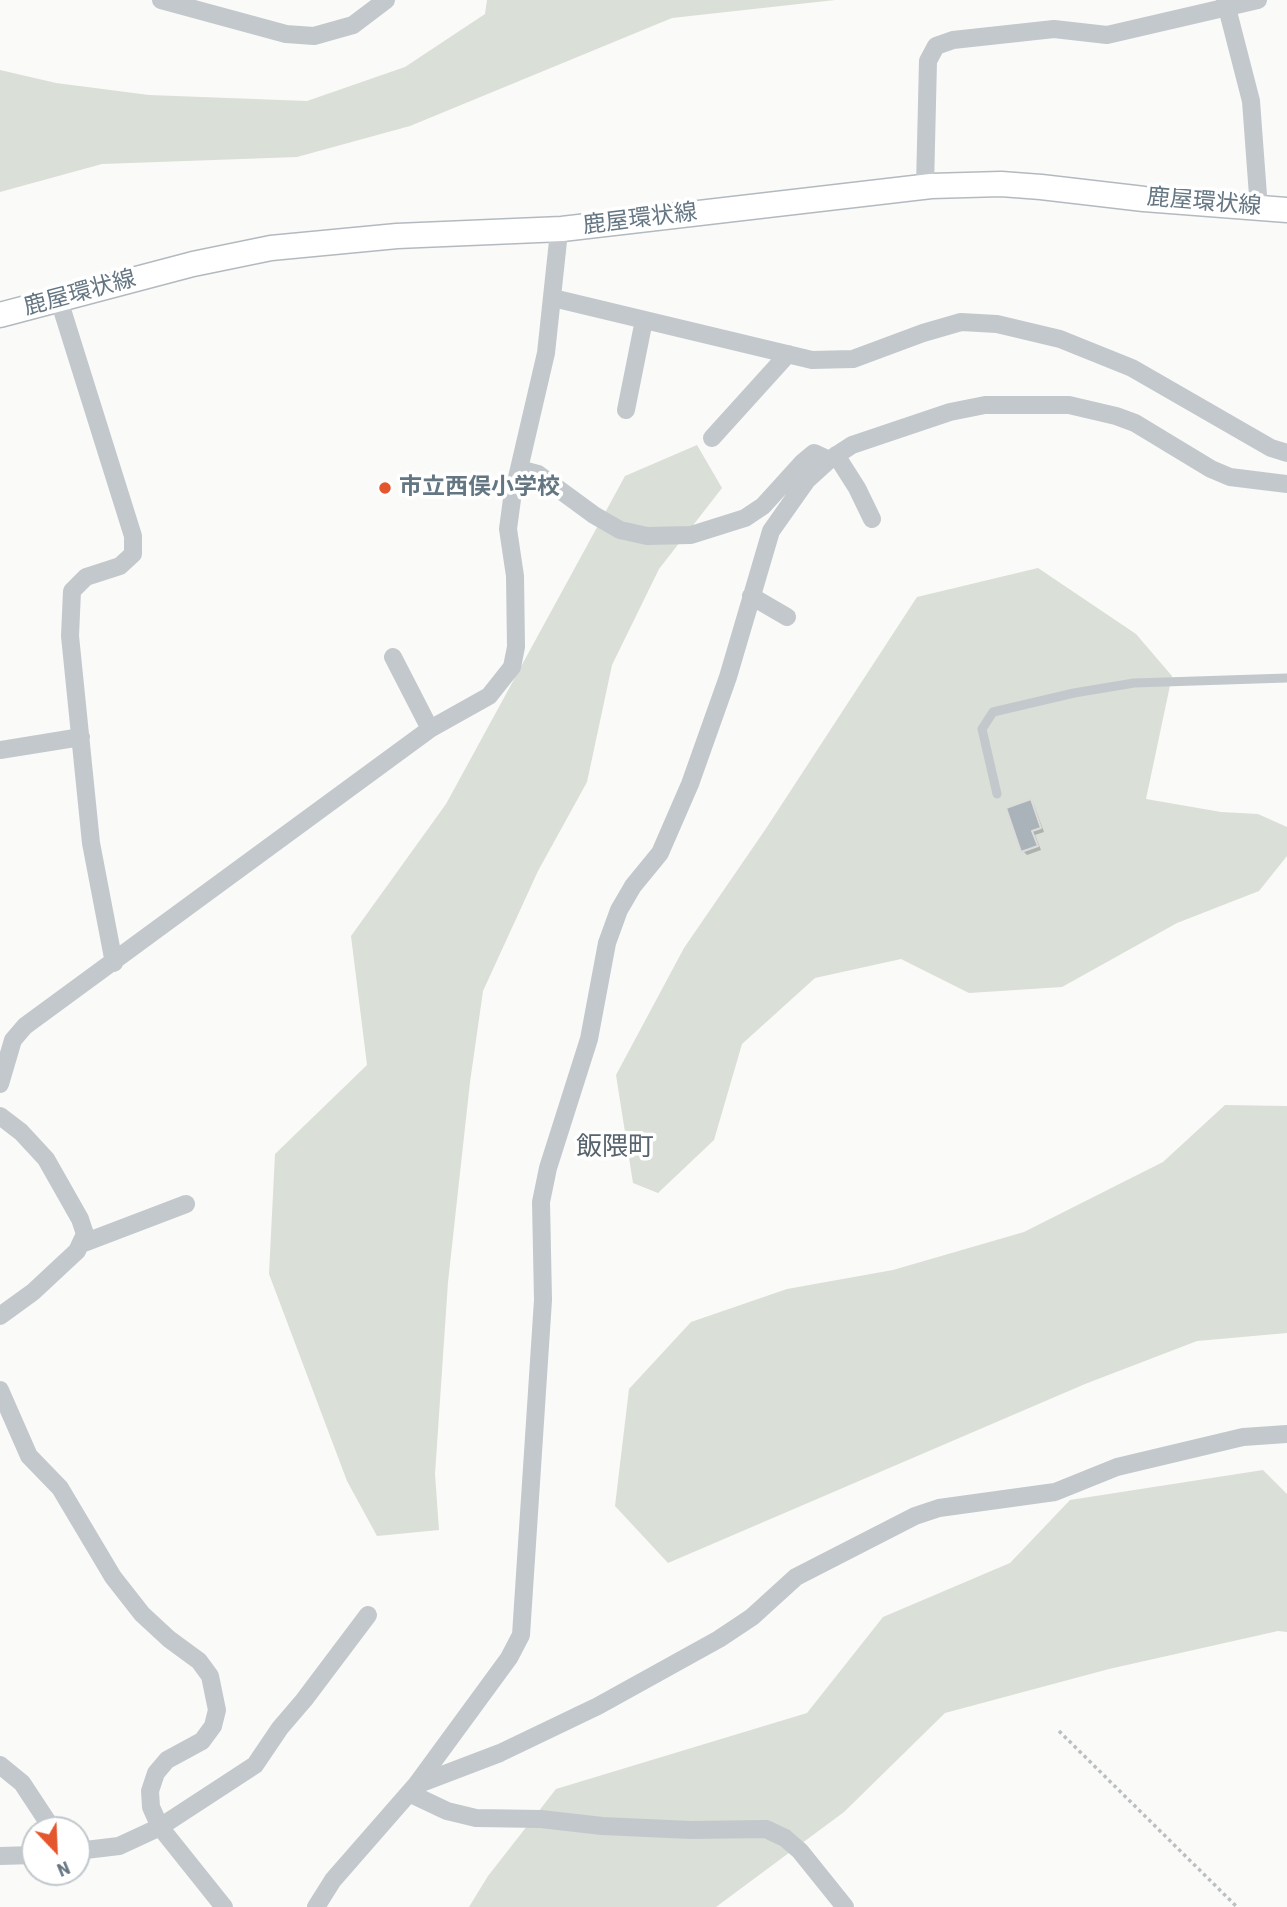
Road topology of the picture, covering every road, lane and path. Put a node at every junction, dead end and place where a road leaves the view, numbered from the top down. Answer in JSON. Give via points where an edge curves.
{"nodes":[{"id":1,"x":161,"y":0,"type":"edge"},
{"id":2,"x":386,"y":0,"type":"edge"},
{"id":3,"x":1258,"y":0,"type":"edge"},
{"id":4,"x":1226,"y":3,"type":"edge"},
{"id":5,"x":925,"y":186,"type":"junction"},
{"id":6,"x":1259,"y":209,"type":"junction"},
{"id":7,"x":1287,"y":210,"type":"edge"},
{"id":8,"x":562,"y":229,"type":"junction"},
{"id":9,"x":553,"y":298,"type":"junction"},
{"id":10,"x":59,"y":300,"type":"junction"},
{"id":11,"x":0,"y":315,"type":"edge"},
{"id":12,"x":644,"y":320,"type":"junction"},
{"id":13,"x":788,"y":354,"type":"junction"},
{"id":14,"x":626,"y":410,"type":"dead end"},
{"id":15,"x":712,"y":438,"type":"dead end"},
{"id":16,"x":1287,"y":453,"type":"edge"},
{"id":17,"x":832,"y":458,"type":"junction"},
{"id":18,"x":519,"y":469,"type":"junction"},
{"id":19,"x":1287,"y":484,"type":"edge"},
{"id":20,"x":872,"y":519,"type":"dead end"},
{"id":21,"x":751,"y":596,"type":"junction"},
{"id":22,"x":787,"y":617,"type":"dead end"},
{"id":23,"x":393,"y":657,"type":"dead end"},
{"id":24,"x":1287,"y":678,"type":"edge"},
{"id":25,"x":430,"y":729,"type":"junction"},
{"id":26,"x":81,"y":737,"type":"junction"},
{"id":27,"x":0,"y":750,"type":"edge"},
{"id":28,"x":997,"y":794,"type":"dead end"},
{"id":29,"x":114,"y":962,"type":"junction"},
{"id":30,"x":0,"y":1084,"type":"edge"},
{"id":31,"x":0,"y":1116,"type":"edge"},
{"id":32,"x":186,"y":1204,"type":"dead end"},
{"id":33,"x":80,"y":1244,"type":"junction"},
{"id":34,"x":0,"y":1316,"type":"edge"},
{"id":35,"x":0,"y":1390,"type":"edge"},
{"id":36,"x":1287,"y":1434,"type":"edge"},
{"id":37,"x":368,"y":1615,"type":"dead end"},
{"id":38,"x":1059,"y":1731,"type":"dead end"},
{"id":39,"x":0,"y":1765,"type":"edge"},
{"id":40,"x":413,"y":1789,"type":"junction"},
{"id":41,"x":44,"y":1816,"type":"edge"},
{"id":42,"x":160,"y":1827,"type":"junction"},
{"id":43,"x":91,"y":1849,"type":"edge"},
{"id":44,"x":21,"y":1855,"type":"edge"},
{"id":45,"x":0,"y":1856,"type":"edge"},
{"id":46,"x":224,"y":1907,"type":"edge"},
{"id":47,"x":316,"y":1907,"type":"edge"},
{"id":48,"x":845,"y":1907,"type":"edge"},
{"id":49,"x":1237,"y":1907,"type":"edge"}],
"edges":[{"from":1,"to":2,"type":"street","via":[[286,34],[314,36],[353,25]]},
{"from":3,"to":4,"type":"street"},
{"from":4,"to":5,"type":"street","via":[[1107,36],[1054,29],[953,40],[936,46],[928,61]]},
{"from":4,"to":6,"type":"street","via":[[1251,102]]},
{"from":5,"to":6,"type":"main road","name":"鹿屋環状線","via":[[1001,184]]},
{"from":5,"to":8,"type":"main road","name":"鹿屋環状線"},
{"from":6,"to":7,"type":"main road","name":"鹿屋環状線"},
{"from":8,"to":9,"type":"street"},
{"from":8,"to":10,"type":"main road","name":"鹿屋環状線","via":[[397,236],[271,248]]},
{"from":9,"to":12,"type":"street"},
{"from":9,"to":18,"type":"street","via":[[546,354]]},
{"from":10,"to":11,"type":"main road","name":"鹿屋環状線"},
{"from":10,"to":26,"type":"street","via":[[133,536],[133,554],[120,566],[86,577],[72,591],[70,636]]},
{"from":12,"to":13,"type":"street"},
{"from":12,"to":14,"type":"street"},
{"from":13,"to":15,"type":"street"},
{"from":13,"to":16,"type":"street","via":[[812,360],[853,359],[961,322],[997,324],[1060,339],[1132,368]]},
{"from":17,"to":18,"type":"street","via":[[814,453],[763,506],[745,518],[680,535],[647,536],[620,530],[538,474]]},
{"from":17,"to":19,"type":"street","via":[[852,445],[950,412],[985,405],[1069,405],[1135,423],[1230,477]]},
{"from":17,"to":20,"type":"street","via":[[856,488]]},
{"from":17,"to":21,"type":"street","via":[[807,480],[771,531]]},
{"from":18,"to":25,"type":"street","via":[[508,529],[515,576],[512,667],[489,696]]},
{"from":21,"to":22,"type":"street"},
{"from":21,"to":40,"type":"street","via":[[690,784],[660,853],[632,886],[607,943],[589,1039],[548,1168],[541,1202],[542,1300],[521,1635]]},
{"from":23,"to":25,"type":"street"},
{"from":24,"to":28,"type":"lane","via":[[1134,683],[993,712],[982,729]]},
{"from":25,"to":29,"type":"street"},
{"from":26,"to":27,"type":"street"},
{"from":26,"to":29,"type":"street","via":[[91,843]]},
{"from":29,"to":30,"type":"street","via":[[25,1026],[13,1040]]},
{"from":31,"to":33,"type":"street","via":[[46,1159],[80,1219],[85,1234]]},
{"from":32,"to":33,"type":"street"},
{"from":33,"to":34,"type":"street","via":[[33,1292]]},
{"from":35,"to":42,"type":"street","via":[[29,1456],[60,1488],[113,1577],[142,1614],[210,1675],[217,1710],[213,1726],[202,1741],[167,1760],[150,1791]]},
{"from":36,"to":40,"type":"street","via":[[1243,1437],[1117,1466],[1055,1492],[939,1508],[915,1516],[796,1577],[741,1625],[598,1706]]},
{"from":37,"to":42,"type":"street","via":[[255,1765]]},
{"from":38,"to":49,"type":"path"},
{"from":39,"to":41,"type":"street","via":[[22,1783]]},
{"from":40,"to":47,"type":"street","via":[[333,1880]]},
{"from":40,"to":48,"type":"street","via":[[447,1811],[476,1818],[691,1830],[766,1829],[800,1851]]},
{"from":42,"to":43,"type":"street","via":[[119,1846]]},
{"from":42,"to":46,"type":"street"},
{"from":44,"to":45,"type":"street"}]}
